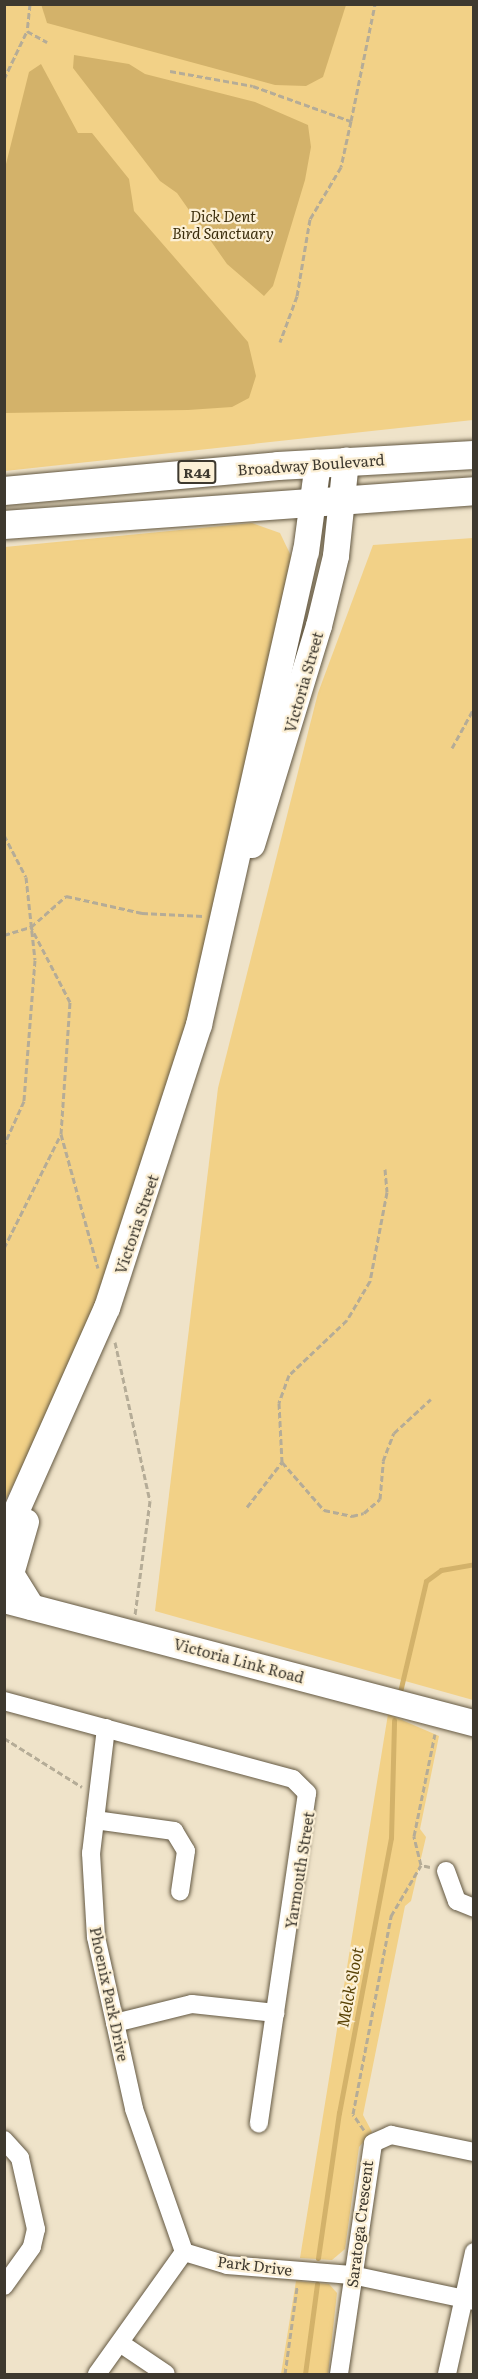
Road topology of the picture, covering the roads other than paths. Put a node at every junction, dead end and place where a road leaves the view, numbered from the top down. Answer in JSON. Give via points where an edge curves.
{"nodes":[{"id":1,"x":474,"y":455,"type":"edge"},
{"id":2,"x":332,"y":462,"type":"junction"},
{"id":3,"x":4,"y":491,"type":"edge"},
{"id":4,"x":474,"y":491,"type":"edge"},
{"id":5,"x":342,"y":501,"type":"junction"},
{"id":6,"x":313,"y":503,"type":"junction"},
{"id":7,"x":4,"y":525,"type":"edge"},
{"id":8,"x":230,"y":907,"type":"junction"},
{"id":9,"x":42,"y":1455,"type":"junction"},
{"id":10,"x":4,"y":1539,"type":"edge"},
{"id":11,"x":4,"y":1600,"type":"edge"},
{"id":12,"x":32,"y":1607,"type":"junction"},
{"id":13,"x":4,"y":1701,"type":"edge"},
{"id":14,"x":474,"y":1723,"type":"edge"},
{"id":15,"x":106,"y":1728,"type":"junction"},
{"id":16,"x":95,"y":1820,"type":"junction"},
{"id":17,"x":446,"y":1871,"type":"road end"},
{"id":18,"x":180,"y":1892,"type":"dead end"},
{"id":19,"x":474,"y":1908,"type":"edge"},
{"id":20,"x":276,"y":2013,"type":"junction"},
{"id":21,"x":115,"y":2023,"type":"junction"},
{"id":22,"x":259,"y":2124,"type":"dead end"},
{"id":23,"x":4,"y":2140,"type":"edge"},
{"id":24,"x":474,"y":2152,"type":"edge"},
{"id":25,"x":184,"y":2252,"type":"junction"},
{"id":26,"x":474,"y":2252,"type":"edge"},
{"id":27,"x":352,"y":2275,"type":"junction"},
{"id":28,"x":4,"y":2286,"type":"edge"},
{"id":29,"x":468,"y":2300,"type":"edge"},
{"id":30,"x":120,"y":2343,"type":"junction"},
{"id":31,"x":97,"y":2374,"type":"edge"},
{"id":32,"x":166,"y":2374,"type":"edge"},
{"id":33,"x":339,"y":2374,"type":"edge"},
{"id":34,"x":447,"y":2374,"type":"edge"}],
"edges":[{"from":1,"to":2,"type":"main road","name":"Broadway Boulevard","number":"R44"},
{"from":2,"to":3,"type":"main road","name":"Broadway Boulevard","number":"R44"},
{"from":2,"to":5,"type":"main road","name":"Victoria Street"},
{"from":2,"to":6,"type":"main road","name":"Victoria Street"},
{"from":4,"to":5,"type":"main road"},
{"from":5,"to":6,"type":"main road"},
{"from":5,"to":8,"type":"main road","name":"Victoria Street","via":[[336,556],[310,660],[267,804]]},
{"from":6,"to":7,"type":"main road"},
{"from":6,"to":8,"type":"main road","name":"Victoria Street","via":[[257,753]]},
{"from":8,"to":9,"type":"main road","name":"Victoria Street","via":[[150,1186],[107,1308]]},
{"from":9,"to":10,"type":"main road","name":"Victoria Street"},
{"from":9,"to":12,"type":"main road","via":[[40,1484],[12,1561],[14,1580]]},
{"from":11,"to":12,"type":"main road","name":"Victoria Link Road"},
{"from":12,"to":14,"type":"main road","name":"Victoria Link Road"},
{"from":13,"to":15,"type":"street"},
{"from":15,"to":16,"type":"street","name":"Phoenix Park Drive"},
{"from":15,"to":20,"type":"street","name":"Yarmouth Street","via":[[293,1779],[307,1793]]},
{"from":16,"to":18,"type":"street","via":[[174,1831],[186,1851]]},
{"from":16,"to":21,"type":"street","name":"Phoenix Park Drive","via":[[94,1918]]},
{"from":17,"to":19,"type":"street","via":[[458,1901]]},
{"from":20,"to":21,"type":"street","via":[[192,2004]]},
{"from":20,"to":22,"type":"street","name":"Yarmouth Street"},
{"from":21,"to":25,"type":"street","name":"Phoenix Park Drive","via":[[134,2109]]},
{"from":23,"to":28,"type":"street","via":[[20,2158],[36,2229],[32,2247]]},
{"from":24,"to":27,"type":"street","name":"Saratoga Crescent","via":[[391,2135],[373,2143]]},
{"from":25,"to":27,"type":"street","name":"Park Drive","via":[[227,2265]]},
{"from":25,"to":30,"type":"street"},
{"from":26,"to":29,"type":"street"},
{"from":27,"to":29,"type":"street","name":"Park Drive"},
{"from":27,"to":33,"type":"street","name":"Saratoga Crescent"},
{"from":29,"to":34,"type":"street"},
{"from":30,"to":31,"type":"street"},
{"from":30,"to":32,"type":"street"}]}
